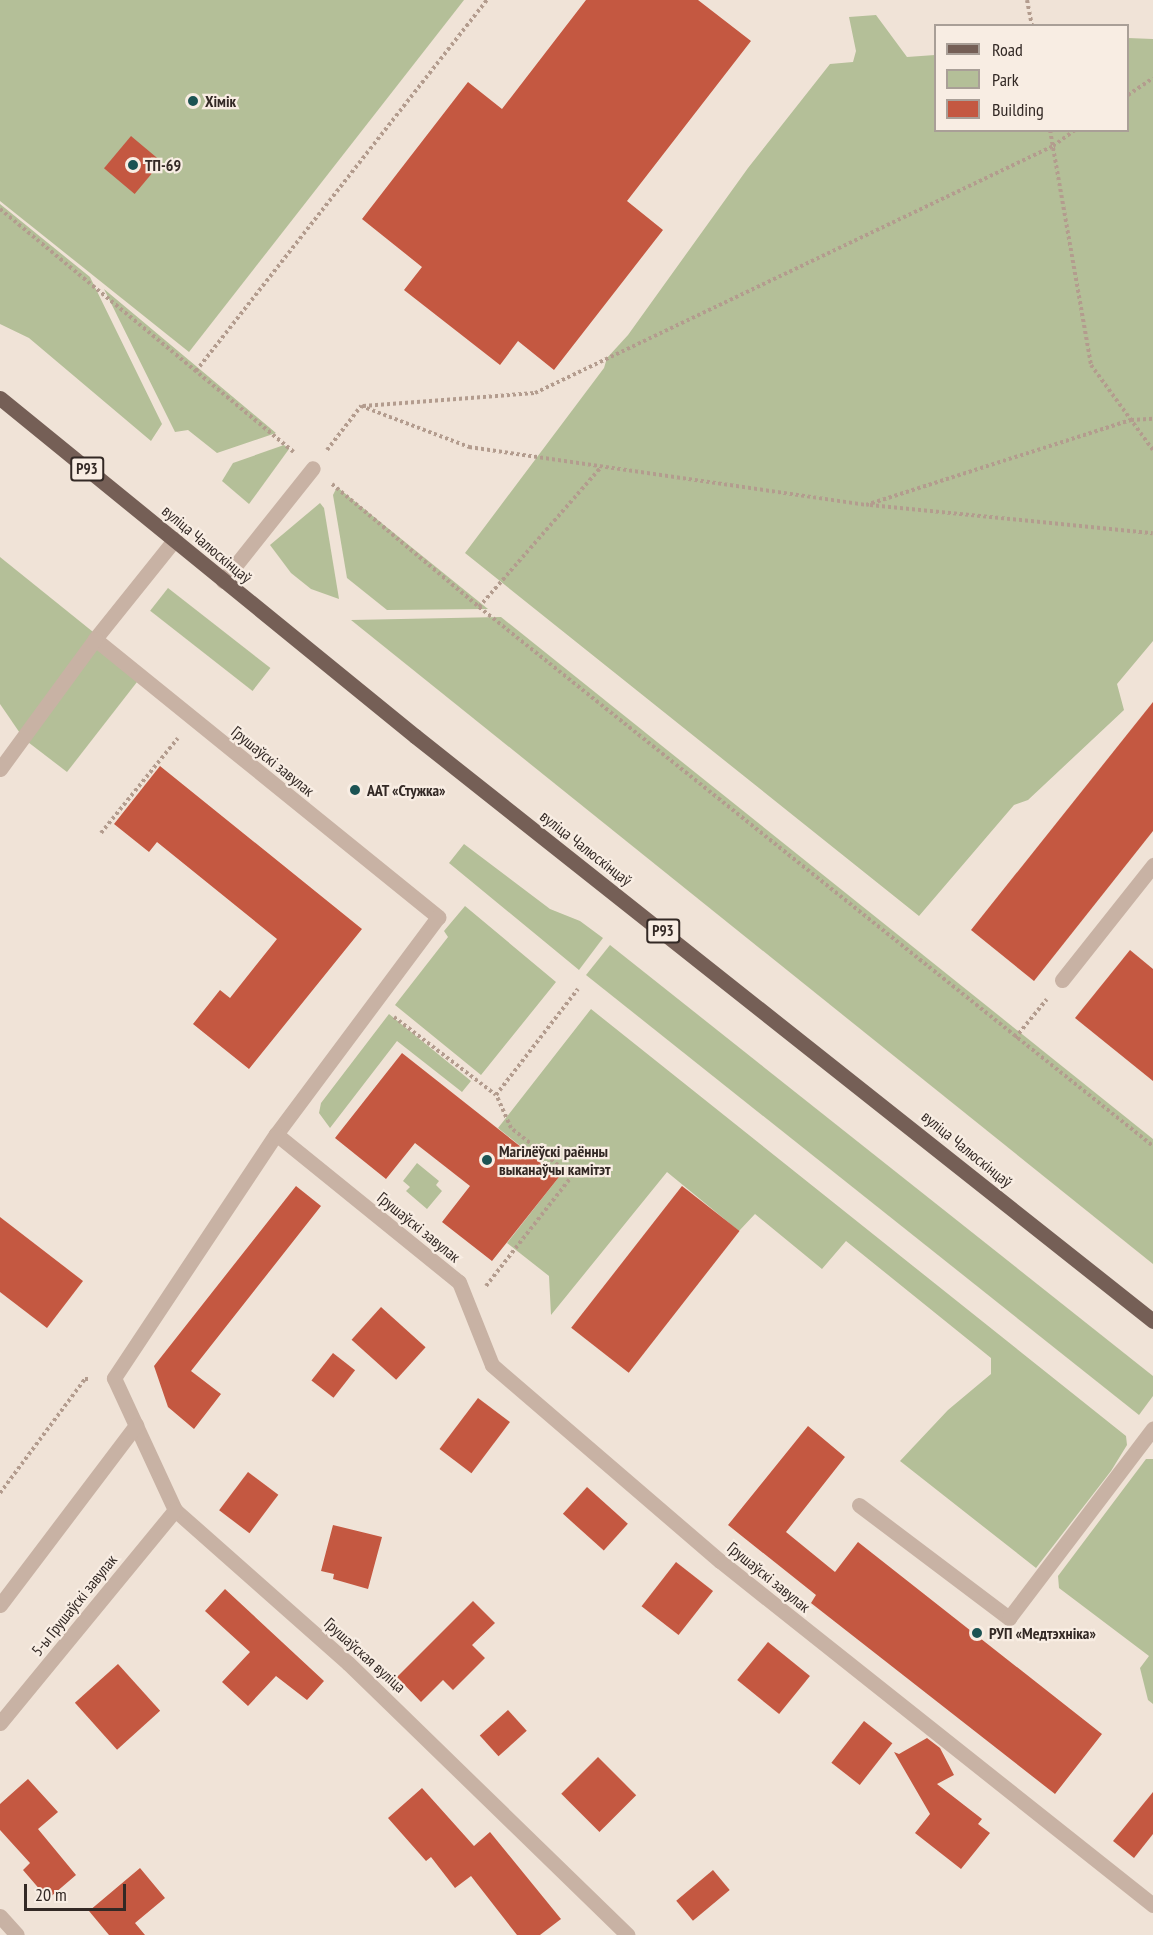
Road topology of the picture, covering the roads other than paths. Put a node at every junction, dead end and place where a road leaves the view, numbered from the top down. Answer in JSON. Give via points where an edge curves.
{"nodes":[{"id":1,"x":0,"y":398,"type":"edge"},
{"id":2,"x":313,"y":468,"type":"road end"},
{"id":3,"x":175,"y":539,"type":"junction"},
{"id":4,"x":224,"y":581,"type":"junction"},
{"id":5,"x":95,"y":639,"type":"junction"},
{"id":6,"x":0,"y":769,"type":"edge"},
{"id":7,"x":1153,"y":865,"type":"edge"},
{"id":8,"x":1062,"y":980,"type":"road end"},
{"id":9,"x":276,"y":1134,"type":"junction"},
{"id":10,"x":1153,"y":1321,"type":"edge"},
{"id":11,"x":136,"y":1425,"type":"junction"},
{"id":12,"x":1153,"y":1428,"type":"edge"},
{"id":13,"x":859,"y":1505,"type":"dead end"},
{"id":14,"x":175,"y":1510,"type":"junction"},
{"id":15,"x":0,"y":1605,"type":"edge"},
{"id":16,"x":0,"y":1723,"type":"edge"},
{"id":17,"x":1153,"y":1905,"type":"edge"},
{"id":18,"x":0,"y":1916,"type":"edge"},
{"id":19,"x":18,"y":1935,"type":"edge"},
{"id":20,"x":628,"y":1935,"type":"edge"}],
"edges":[{"from":1,"to":3,"type":"main road","name":"вуліца Чалюскінцаў","number":"Р93"},
{"from":2,"to":4,"type":"street"},
{"from":3,"to":4,"type":"main road","name":"вуліца Чалюскінцаў","number":"Р93"},
{"from":3,"to":5,"type":"street"},
{"from":4,"to":10,"type":"main road","name":"вуліца Чалюскінцаў","number":"Р93"},
{"from":5,"to":6,"type":"street"},
{"from":5,"to":9,"type":"street","name":"Грушаўскі завулак","via":[[438,917]]},
{"from":7,"to":8,"type":"street"},
{"from":9,"to":11,"type":"street","name":"Грушаўская вуліца","via":[[114,1378]]},
{"from":9,"to":17,"type":"street","name":"Грушаўскі завулак","via":[[459,1282],[492,1365],[720,1561]]},
{"from":11,"to":14,"type":"street","name":"Грушаўская вуліца"},
{"from":11,"to":15,"type":"street"},
{"from":12,"to":13,"type":"street","via":[[1008,1618]]},
{"from":14,"to":16,"type":"street","name":"5-ы Грушаўскі завулак"},
{"from":14,"to":20,"type":"street","name":"Грушаўская вуліца","via":[[357,1671]]},
{"from":18,"to":19,"type":"street"}]}
